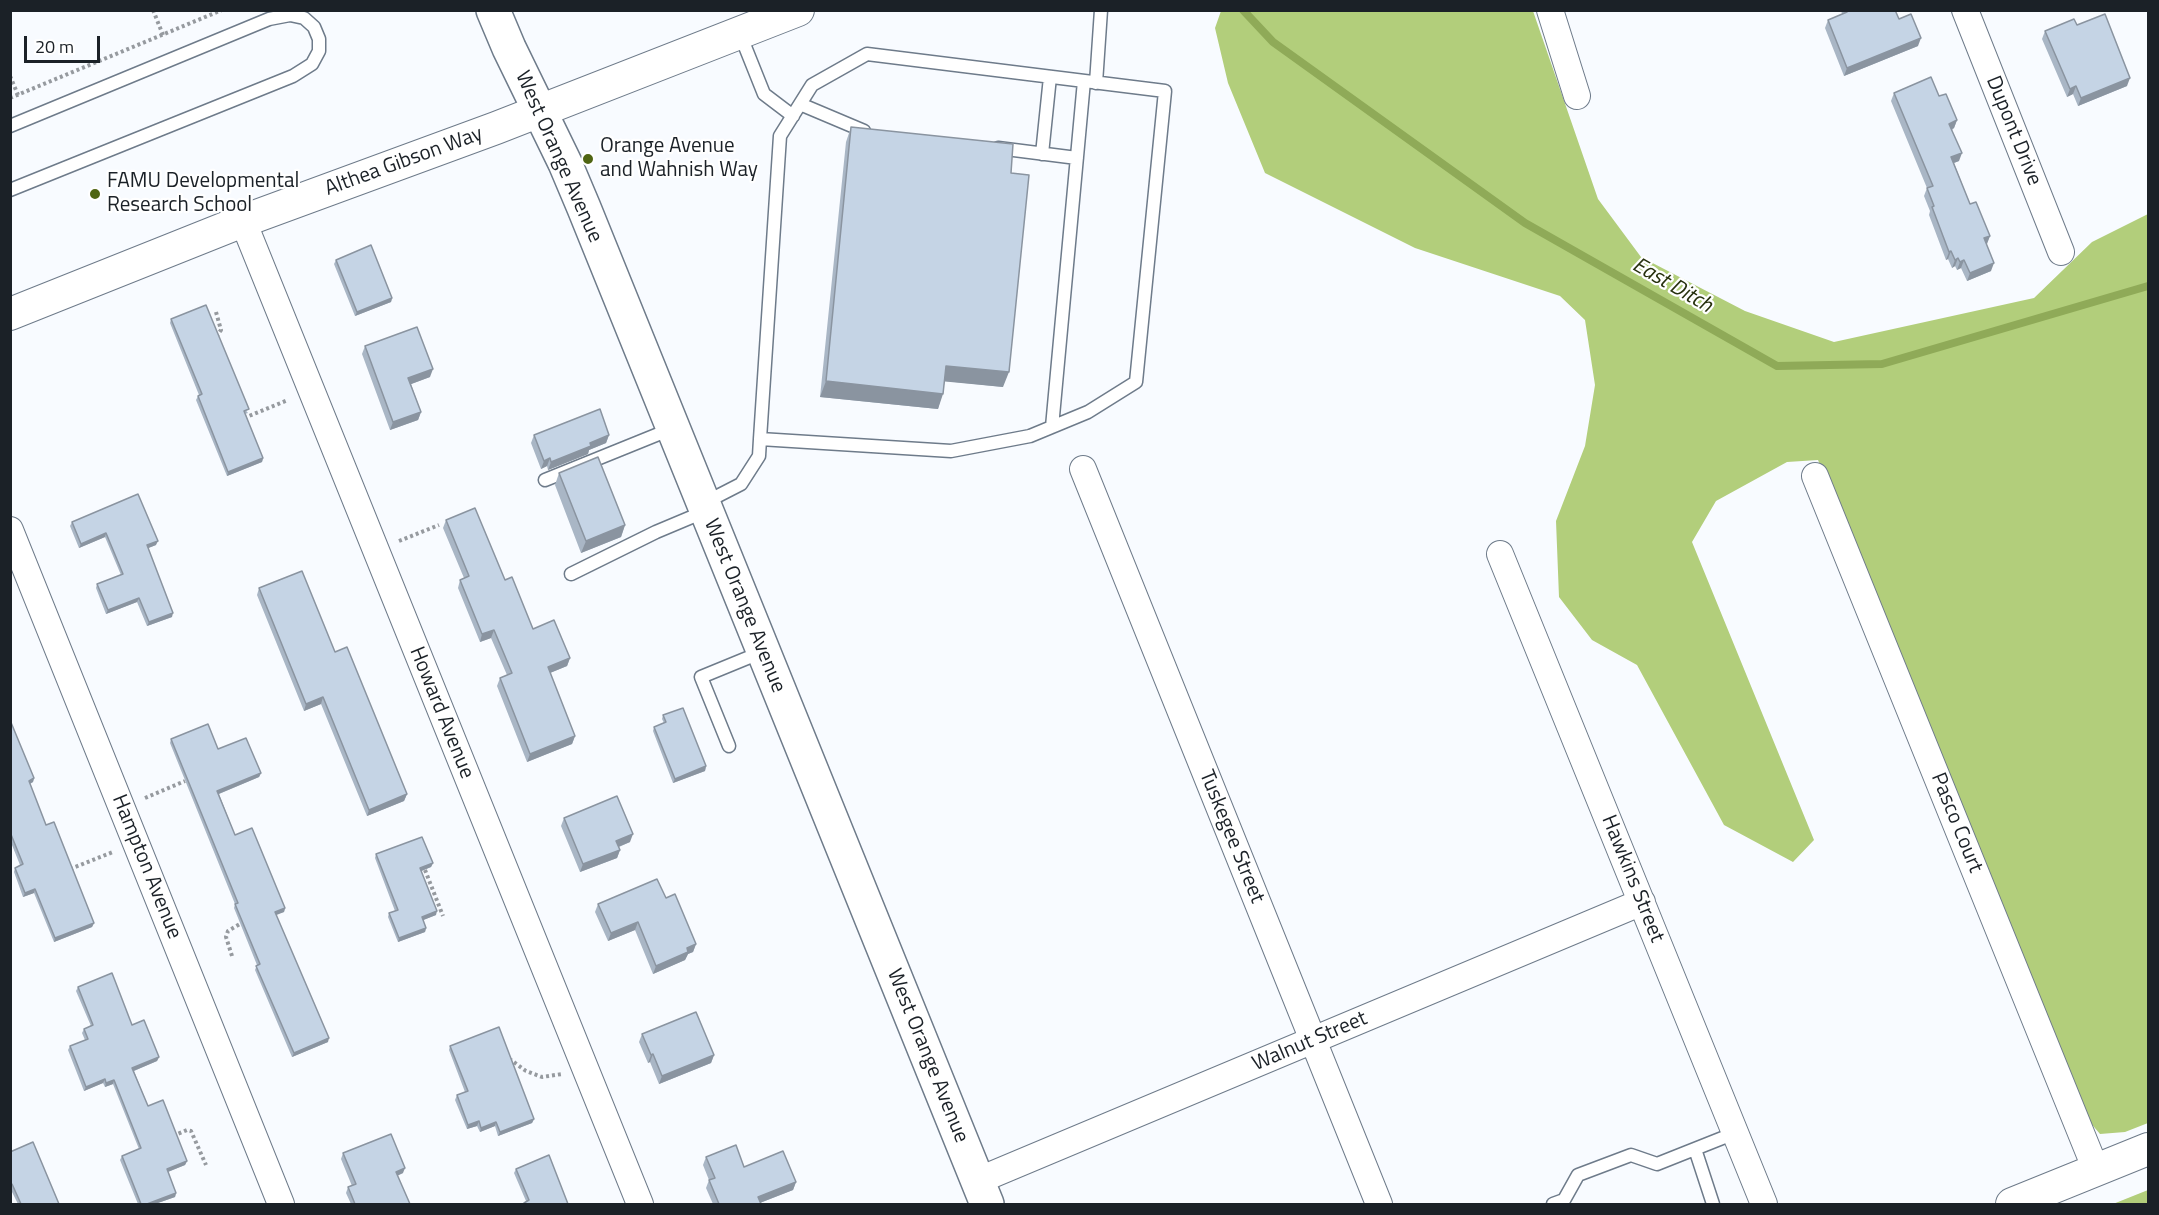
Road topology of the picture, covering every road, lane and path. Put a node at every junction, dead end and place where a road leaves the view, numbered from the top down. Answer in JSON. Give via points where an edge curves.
{"nodes":[{"id":1,"x":153,"y":10,"type":"edge"},
{"id":2,"x":222,"y":10,"type":"edge"},
{"id":3,"x":493,"y":10,"type":"edge"},
{"id":4,"x":798,"y":10,"type":"edge"},
{"id":5,"x":1101,"y":10,"type":"edge"},
{"id":6,"x":1550,"y":10,"type":"edge"},
{"id":7,"x":1965,"y":10,"type":"edge"},
{"id":8,"x":739,"y":33,"type":"junction"},
{"id":9,"x":163,"y":35,"type":"junction"},
{"id":10,"x":10,"y":76,"type":"edge"},
{"id":11,"x":1050,"y":77,"type":"junction"},
{"id":12,"x":1090,"y":82,"type":"junction"},
{"id":13,"x":18,"y":95,"type":"junction"},
{"id":14,"x":1577,"y":96,"type":"dead end"},
{"id":15,"x":10,"y":98,"type":"edge"},
{"id":16,"x":800,"y":104,"type":"junction"},
{"id":17,"x":540,"y":111,"type":"junction"},
{"id":18,"x":793,"y":116,"type":"junction"},
{"id":19,"x":10,"y":126,"type":"edge"},
{"id":20,"x":871,"y":132,"type":"edge"},
{"id":21,"x":985,"y":147,"type":"edge"},
{"id":22,"x":1042,"y":154,"type":"junction"},
{"id":23,"x":1077,"y":158,"type":"junction"},
{"id":24,"x":10,"y":190,"type":"edge"},
{"id":25,"x":243,"y":220,"type":"junction"},
{"id":26,"x":2061,"y":252,"type":"dead end"},
{"id":27,"x":216,"y":312,"type":"dead end"},
{"id":28,"x":10,"y":314,"type":"edge"},
{"id":29,"x":216,"y":337,"type":"edge"},
{"id":30,"x":311,"y":390,"type":"junction"},
{"id":31,"x":244,"y":418,"type":"edge"},
{"id":32,"x":1052,"y":427,"type":"junction"},
{"id":33,"x":673,"y":428,"type":"junction"},
{"id":34,"x":760,"y":439,"type":"junction"},
{"id":35,"x":1083,"y":470,"type":"dead end"},
{"id":36,"x":1815,"y":476,"type":"dead end"},
{"id":37,"x":544,"y":480,"type":"dead end"},
{"id":38,"x":705,"y":507,"type":"junction"},
{"id":39,"x":439,"y":525,"type":"dead end"},
{"id":40,"x":10,"y":530,"type":"edge"},
{"id":41,"x":376,"y":550,"type":"junction"},
{"id":42,"x":1500,"y":554,"type":"dead end"},
{"id":43,"x":571,"y":574,"type":"dead end"},
{"id":44,"x":763,"y":652,"type":"junction"},
{"id":45,"x":729,"y":746,"type":"dead end"},
{"id":46,"x":185,"y":782,"type":"edge"},
{"id":47,"x":122,"y":808,"type":"junction"},
{"id":48,"x":116,"y":850,"type":"dead end"},
{"id":49,"x":69,"y":869,"type":"edge"},
{"id":50,"x":425,"y":870,"type":"edge"},
{"id":51,"x":1642,"y":902,"type":"junction"},
{"id":52,"x":443,"y":916,"type":"dead end"},
{"id":53,"x":240,"y":924,"type":"edge"},
{"id":54,"x":232,"y":956,"type":"dead end"},
{"id":55,"x":1313,"y":1041,"type":"junction"},
{"id":56,"x":509,"y":1061,"type":"edge"},
{"id":57,"x":565,"y":1072,"type":"dead end"},
{"id":58,"x":1735,"y":1133,"type":"junction"},
{"id":59,"x":174,"y":1136,"type":"edge"},
{"id":60,"x":1695,"y":1149,"type":"junction"},
{"id":61,"x":2148,"y":1149,"type":"edge"},
{"id":62,"x":206,"y":1165,"type":"dead end"},
{"id":63,"x":2096,"y":1170,"type":"junction"},
{"id":64,"x":982,"y":1193,"type":"edge"},
{"id":65,"x":281,"y":1204,"type":"edge"},
{"id":66,"x":640,"y":1204,"type":"edge"},
{"id":67,"x":1379,"y":1204,"type":"edge"},
{"id":68,"x":1553,"y":1204,"type":"edge"},
{"id":69,"x":1713,"y":1204,"type":"edge"},
{"id":70,"x":1764,"y":1204,"type":"edge"},
{"id":71,"x":2012,"y":1204,"type":"edge"}],
"edges":[{"from":1,"to":9,"type":"path"},
{"from":2,"to":9,"type":"path"},
{"from":3,"to":17,"type":"main road","name":"West Orange Avenue"},
{"from":4,"to":8,"type":"street","name":"Althea Gibson Way"},
{"from":5,"to":12,"type":"lane"},
{"from":6,"to":14,"type":"street"},
{"from":7,"to":26,"type":"street","name":"Dupont Drive"},
{"from":8,"to":17,"type":"street","name":"Althea Gibson Way"},
{"from":8,"to":18,"type":"lane","via":[[764,94]]},
{"from":9,"to":13,"type":"path"},
{"from":10,"to":13,"type":"path"},
{"from":11,"to":12,"type":"lane"},
{"from":11,"to":16,"type":"lane","via":[[867,54],[812,85]]},
{"from":11,"to":22,"type":"lane"},
{"from":12,"to":23,"type":"lane"},
{"from":12,"to":32,"type":"lane","via":[[1165,91],[1136,382],[1088,412]]},
{"from":13,"to":15,"type":"path"},
{"from":16,"to":18,"type":"lane"},
{"from":16,"to":20,"type":"lane","via":[[860,131]]},
{"from":17,"to":25,"type":"street","name":"Althea Gibson Way"},
{"from":17,"to":33,"type":"main road","name":"West Orange Avenue"},
{"from":18,"to":34,"type":"lane","via":[[780,136]]},
{"from":19,"to":24,"type":"lane","via":[[269,19],[290,15],[304,18],[319,39],[319,51],[312,64],[293,76]]},
{"from":21,"to":22,"type":"lane"},
{"from":22,"to":23,"type":"lane"},
{"from":23,"to":32,"type":"lane"},
{"from":25,"to":28,"type":"street","name":"Althea Gibson Way"},
{"from":25,"to":30,"type":"street","name":"Howard Avenue"},
{"from":27,"to":29,"type":"path","via":[[221,330]]},
{"from":30,"to":31,"type":"path"},
{"from":30,"to":41,"type":"street","name":"Howard Avenue"},
{"from":32,"to":34,"type":"lane","via":[[1030,436],[951,451]]},
{"from":33,"to":37,"type":"lane"},
{"from":33,"to":38,"type":"main road","name":"West Orange Avenue"},
{"from":34,"to":38,"type":"lane","via":[[759,456],[741,484]]},
{"from":35,"to":55,"type":"street","name":"Tuskegee Street"},
{"from":36,"to":63,"type":"street","name":"Pasco Court"},
{"from":38,"to":43,"type":"lane"},
{"from":38,"to":44,"type":"main road","name":"West Orange Avenue"},
{"from":39,"to":41,"type":"path"},
{"from":40,"to":47,"type":"street","name":"Hampton Avenue"},
{"from":41,"to":66,"type":"street","name":"Howard Avenue"},
{"from":42,"to":51,"type":"street","name":"Hawkins Street"},
{"from":44,"to":45,"type":"lane","via":[[701,677]]},
{"from":44,"to":64,"type":"main road","name":"West Orange Avenue"},
{"from":46,"to":47,"type":"path"},
{"from":47,"to":65,"type":"street","name":"Hampton Avenue"},
{"from":48,"to":49,"type":"path"},
{"from":50,"to":52,"type":"path"},
{"from":51,"to":55,"type":"street","name":"Walnut Street"},
{"from":51,"to":58,"type":"street","name":"Hawkins Street"},
{"from":53,"to":54,"type":"path","via":[[228,931],[226,938]]},
{"from":55,"to":64,"type":"street","name":"Walnut Street"},
{"from":55,"to":67,"type":"street","name":"Tuskegee Street"},
{"from":56,"to":57,"type":"path","via":[[542,1077]]},
{"from":58,"to":60,"type":"lane"},
{"from":58,"to":70,"type":"street","name":"Hawkins Street"},
{"from":59,"to":62,"type":"path","via":[[191,1131]]},
{"from":60,"to":68,"type":"lane","via":[[1657,1164],[1631,1155],[1578,1175],[1564,1200]]},
{"from":60,"to":69,"type":"lane"},
{"from":61,"to":63,"type":"street"},
{"from":63,"to":71,"type":"street"}]}
